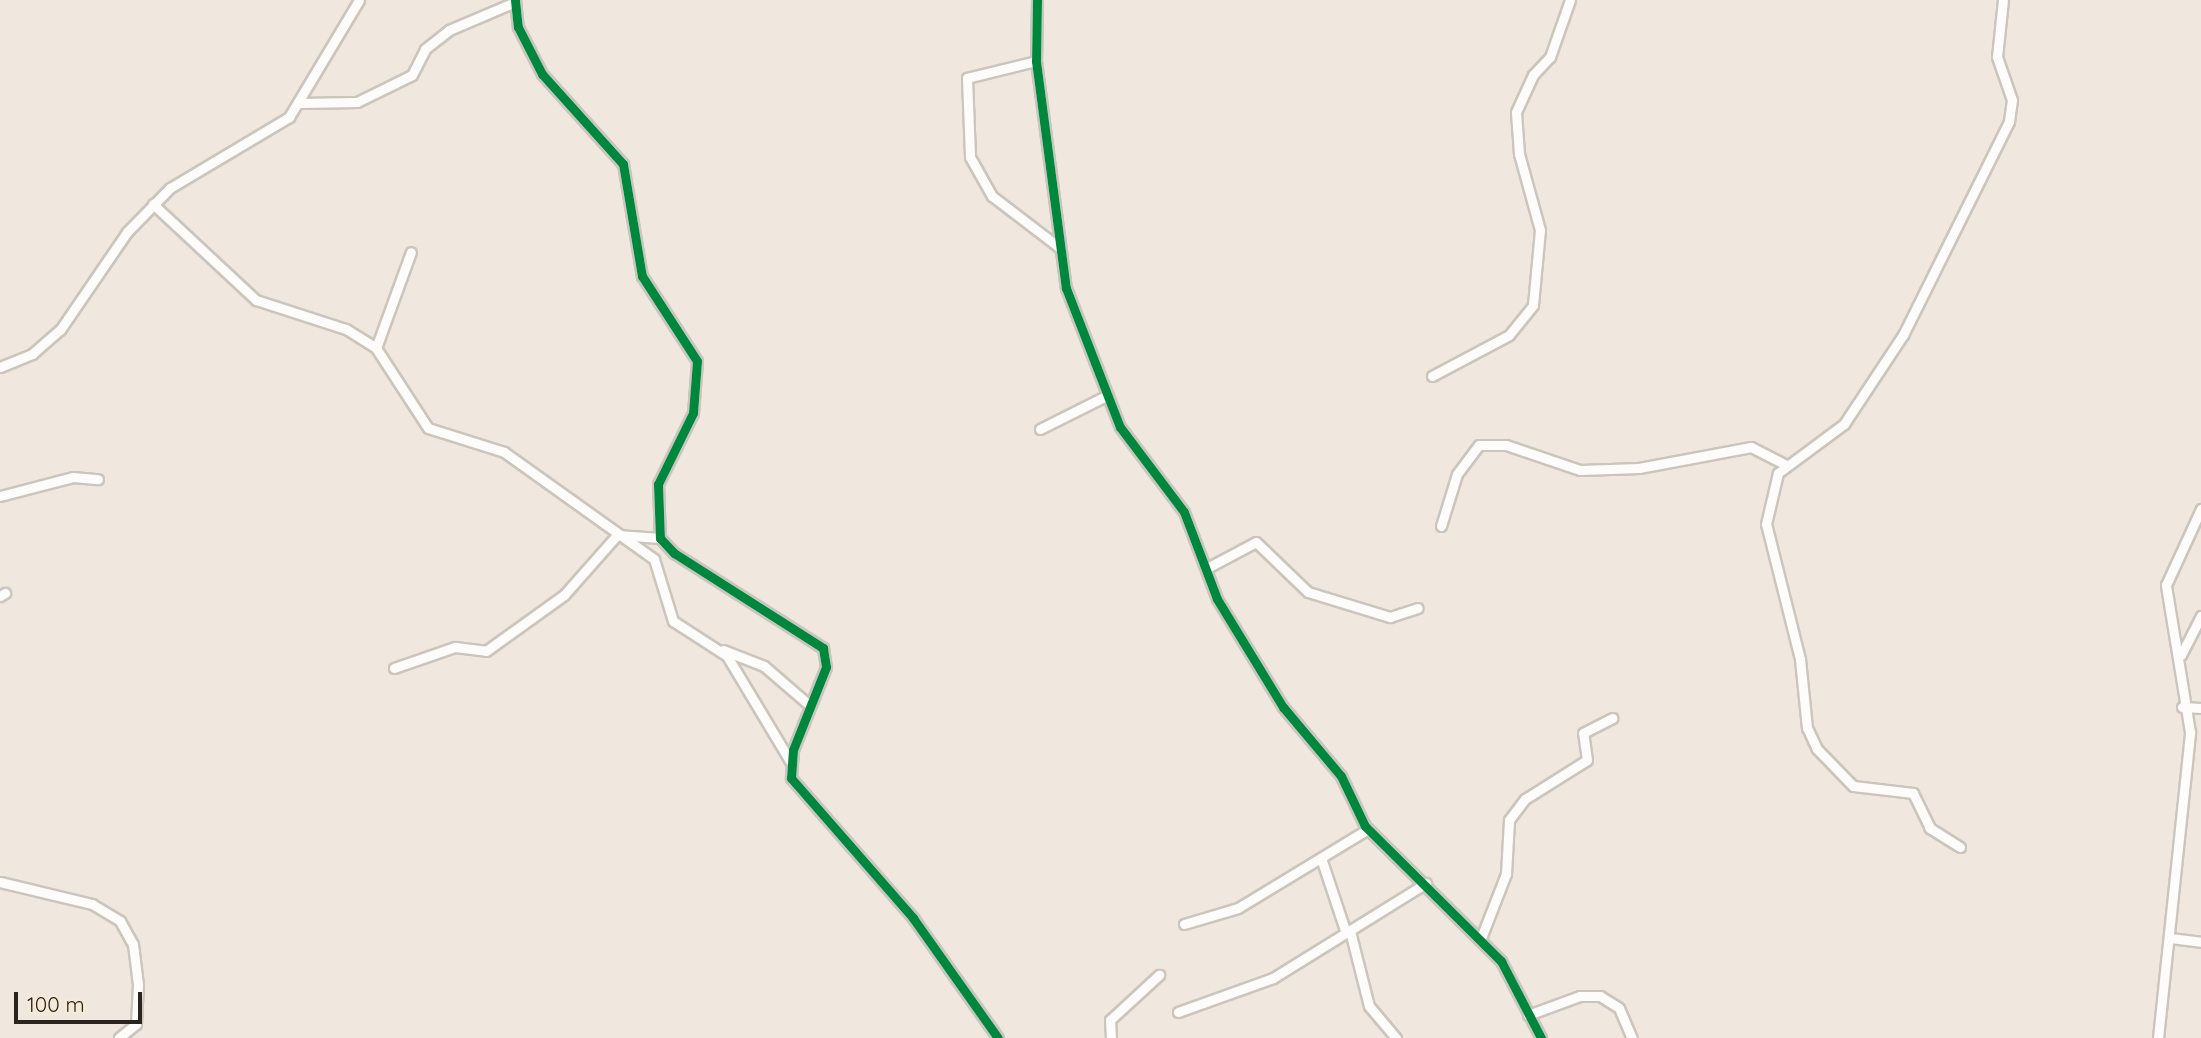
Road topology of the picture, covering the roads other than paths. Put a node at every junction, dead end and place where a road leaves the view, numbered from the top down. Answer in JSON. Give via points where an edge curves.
{"nodes":[{"id":1,"x":359,"y":0,"type":"edge"},
{"id":2,"x":1037,"y":0,"type":"edge"},
{"id":3,"x":1570,"y":0,"type":"edge"},
{"id":4,"x":2003,"y":0,"type":"edge"},
{"id":5,"x":515,"y":1,"type":"edge"},
{"id":6,"x":1036,"y":61,"type":"junction"},
{"id":7,"x":301,"y":103,"type":"junction"},
{"id":8,"x":153,"y":204,"type":"junction"},
{"id":9,"x":1060,"y":248,"type":"junction"},
{"id":10,"x":411,"y":252,"type":"dead end"},
{"id":11,"x":376,"y":348,"type":"junction"},
{"id":12,"x":0,"y":367,"type":"edge"},
{"id":13,"x":1432,"y":376,"type":"dead end"},
{"id":14,"x":1106,"y":396,"type":"junction"},
{"id":15,"x":1040,"y":429,"type":"dead end"},
{"id":16,"x":1785,"y":464,"type":"junction"},
{"id":17,"x":98,"y":479,"type":"dead end"},
{"id":18,"x":0,"y":496,"type":"edge"},
{"id":19,"x":2201,"y":509,"type":"edge"},
{"id":20,"x":1441,"y":526,"type":"dead end"},
{"id":21,"x":617,"y":535,"type":"junction"},
{"id":22,"x":660,"y":538,"type":"junction"},
{"id":23,"x":1207,"y":568,"type":"junction"},
{"id":24,"x":1418,"y":608,"type":"dead end"},
{"id":25,"x":2201,"y":616,"type":"edge"},
{"id":26,"x":717,"y":648,"type":"junction"},
{"id":27,"x":2181,"y":654,"type":"junction"},
{"id":28,"x":394,"y":668,"type":"dead end"},
{"id":29,"x":808,"y":704,"type":"junction"},
{"id":30,"x":2182,"y":708,"type":"junction"},
{"id":31,"x":2201,"y":708,"type":"edge"},
{"id":32,"x":1612,"y":718,"type":"dead end"},
{"id":33,"x":790,"y":761,"type":"junction"},
{"id":34,"x":1368,"y":829,"type":"junction"},
{"id":35,"x":1960,"y":848,"type":"dead end"},
{"id":36,"x":1321,"y":858,"type":"junction"},
{"id":37,"x":0,"y":882,"type":"edge"},
{"id":38,"x":1426,"y":883,"type":"junction"},
{"id":39,"x":1184,"y":924,"type":"dead end"},
{"id":40,"x":1348,"y":932,"type":"junction"},
{"id":41,"x":1481,"y":938,"type":"junction"},
{"id":42,"x":2170,"y":938,"type":"junction"},
{"id":43,"x":2201,"y":942,"type":"edge"},
{"id":44,"x":1158,"y":975,"type":"dead end"},
{"id":45,"x":1178,"y":1012,"type":"dead end"},
{"id":46,"x":1528,"y":1015,"type":"junction"},
{"id":47,"x":119,"y":1038,"type":"edge"},
{"id":48,"x":998,"y":1038,"type":"edge"},
{"id":49,"x":1111,"y":1038,"type":"edge"},
{"id":50,"x":1396,"y":1038,"type":"edge"},
{"id":51,"x":1541,"y":1038,"type":"edge"},
{"id":52,"x":1632,"y":1038,"type":"edge"},
{"id":53,"x":2158,"y":1038,"type":"edge"}],
"edges":[{"from":1,"to":7,"type":"street"},
{"from":2,"to":6,"type":"street"},
{"from":3,"to":13,"type":"street","via":[[1550,57],[1533,75],[1516,112],[1519,154],[1540,230],[1533,305],[1509,335],[1457,357]]},
{"from":4,"to":16,"type":"street","via":[[1997,57],[2012,100],[2009,121],[1894,349],[1836,432]]},
{"from":5,"to":7,"type":"street","via":[[449,30],[425,49],[412,75],[357,102]]},
{"from":5,"to":22,"type":"street","via":[[517,27],[542,74],[623,164],[642,276],[697,361],[693,413],[656,493]]},
{"from":6,"to":9,"type":"street"},
{"from":6,"to":9,"type":"street","via":[[967,78],[970,157],[992,195]]},
{"from":7,"to":8,"type":"street","via":[[278,124],[204,163]]},
{"from":8,"to":11,"type":"street","via":[[249,296],[346,329]]},
{"from":8,"to":12,"type":"street","via":[[60,330],[32,354]]},
{"from":9,"to":14,"type":"street","via":[[1075,319]]},
{"from":10,"to":11,"type":"street"},
{"from":11,"to":21,"type":"street","via":[[428,428],[504,452]]},
{"from":14,"to":15,"type":"street"},
{"from":14,"to":23,"type":"street","via":[[1134,450],[1184,512]]},
{"from":16,"to":20,"type":"street","via":[[1751,447],[1639,468],[1580,470],[1506,445],[1479,445],[1457,474]]},
{"from":16,"to":35,"type":"street","via":[[1771,490],[1766,537],[1795,635],[1807,728],[1836,775],[1868,791],[1913,793],[1930,828]]},
{"from":17,"to":18,"type":"street","via":[[73,477]]},
{"from":19,"to":27,"type":"street","via":[[2166,585]]},
{"from":21,"to":22,"type":"street"},
{"from":21,"to":26,"type":"street","via":[[658,562],[677,625]]},
{"from":21,"to":28,"type":"street","via":[[564,595],[493,647],[475,654],[455,647]]},
{"from":22,"to":29,"type":"street","via":[[674,553],[823,648],[826,667]]},
{"from":23,"to":24,"type":"street","via":[[1256,542],[1308,592],[1390,617]]},
{"from":23,"to":34,"type":"street","via":[[1217,599],[1283,707],[1340,776]]},
{"from":25,"to":27,"type":"street"},
{"from":26,"to":29,"type":"street","via":[[764,666]]},
{"from":26,"to":33,"type":"street","via":[[741,676]]},
{"from":27,"to":30,"type":"street"},
{"from":29,"to":33,"type":"street"},
{"from":30,"to":31,"type":"street"},
{"from":30,"to":42,"type":"street","via":[[2190,732]]},
{"from":32,"to":41,"type":"street","via":[[1583,733],[1587,760],[1525,800],[1508,820],[1506,874]]},
{"from":33,"to":48,"type":"street","via":[[795,786],[913,918]]},
{"from":34,"to":36,"type":"street"},
{"from":34,"to":38,"type":"street"},
{"from":36,"to":39,"type":"street","via":[[1238,908]]},
{"from":36,"to":40,"type":"street"},
{"from":37,"to":47,"type":"street","via":[[92,904],[120,921],[133,944],[138,985],[136,1024]]},
{"from":38,"to":40,"type":"street"},
{"from":38,"to":41,"type":"street"},
{"from":40,"to":45,"type":"street","via":[[1273,978]]},
{"from":40,"to":50,"type":"street","via":[[1369,1006]]},
{"from":41,"to":46,"type":"street","via":[[1501,961]]},
{"from":42,"to":43,"type":"street"},
{"from":42,"to":53,"type":"street"},
{"from":44,"to":49,"type":"street","via":[[1110,1020]]},
{"from":46,"to":51,"type":"street"},
{"from":46,"to":52,"type":"street","via":[[1580,996],[1600,996],[1619,1009]]}]}
